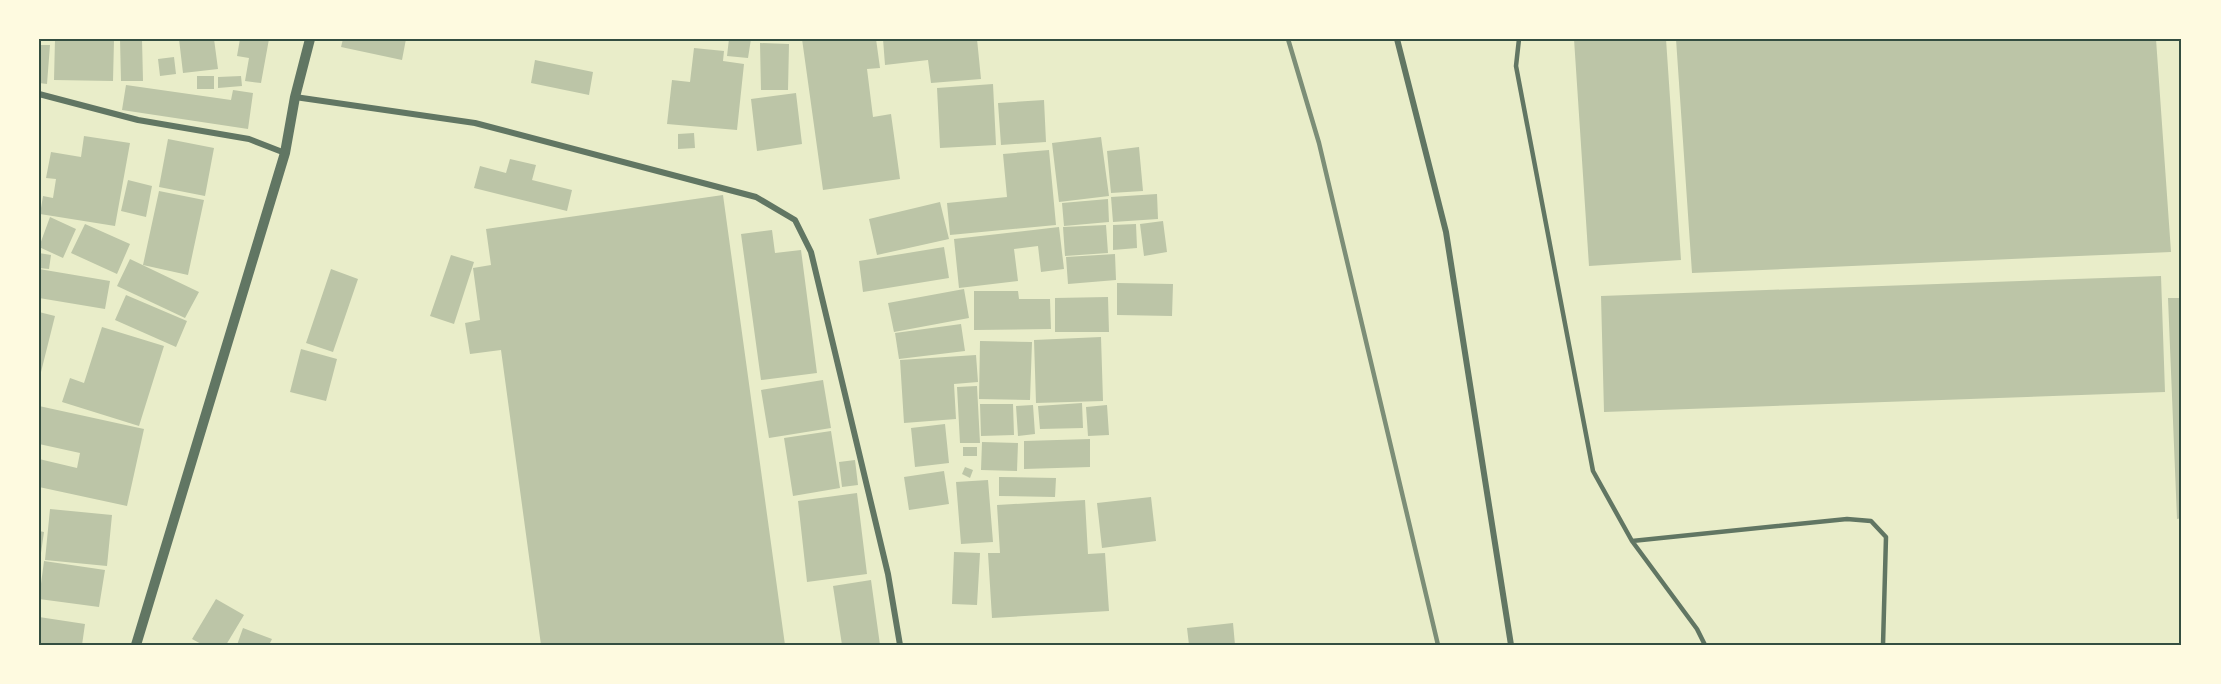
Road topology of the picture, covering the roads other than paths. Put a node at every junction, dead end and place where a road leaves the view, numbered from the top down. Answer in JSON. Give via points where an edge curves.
{"nodes":[{"id":1,"x":310,"y":39,"type":"edge"},
{"id":2,"x":1397,"y":39,"type":"edge"},
{"id":3,"x":1519,"y":39,"type":"edge"},
{"id":4,"x":39,"y":94,"type":"edge"},
{"id":5,"x":295,"y":97,"type":"junction"},
{"id":6,"x":285,"y":153,"type":"junction"},
{"id":7,"x":1632,"y":541,"type":"junction"},
{"id":8,"x":136,"y":645,"type":"edge"},
{"id":9,"x":900,"y":645,"type":"edge"},
{"id":10,"x":1511,"y":645,"type":"edge"},
{"id":11,"x":1705,"y":645,"type":"edge"},
{"id":12,"x":1883,"y":645,"type":"edge"}],
"edges":[{"from":1,"to":5,"type":"street"},
{"from":2,"to":10,"type":"street","via":[[1446,232]]},
{"from":3,"to":7,"type":"lane","via":[[1516,66],[1593,471]]},
{"from":4,"to":6,"type":"street","via":[[138,120],[249,139]]},
{"from":5,"to":6,"type":"street"},
{"from":5,"to":9,"type":"street","via":[[475,123],[756,197],[795,220],[811,252],[888,574]]},
{"from":6,"to":8,"type":"street"},
{"from":7,"to":11,"type":"lane"},
{"from":7,"to":12,"type":"lane","via":[[1847,519],[1871,521],[1886,537]]}]}
